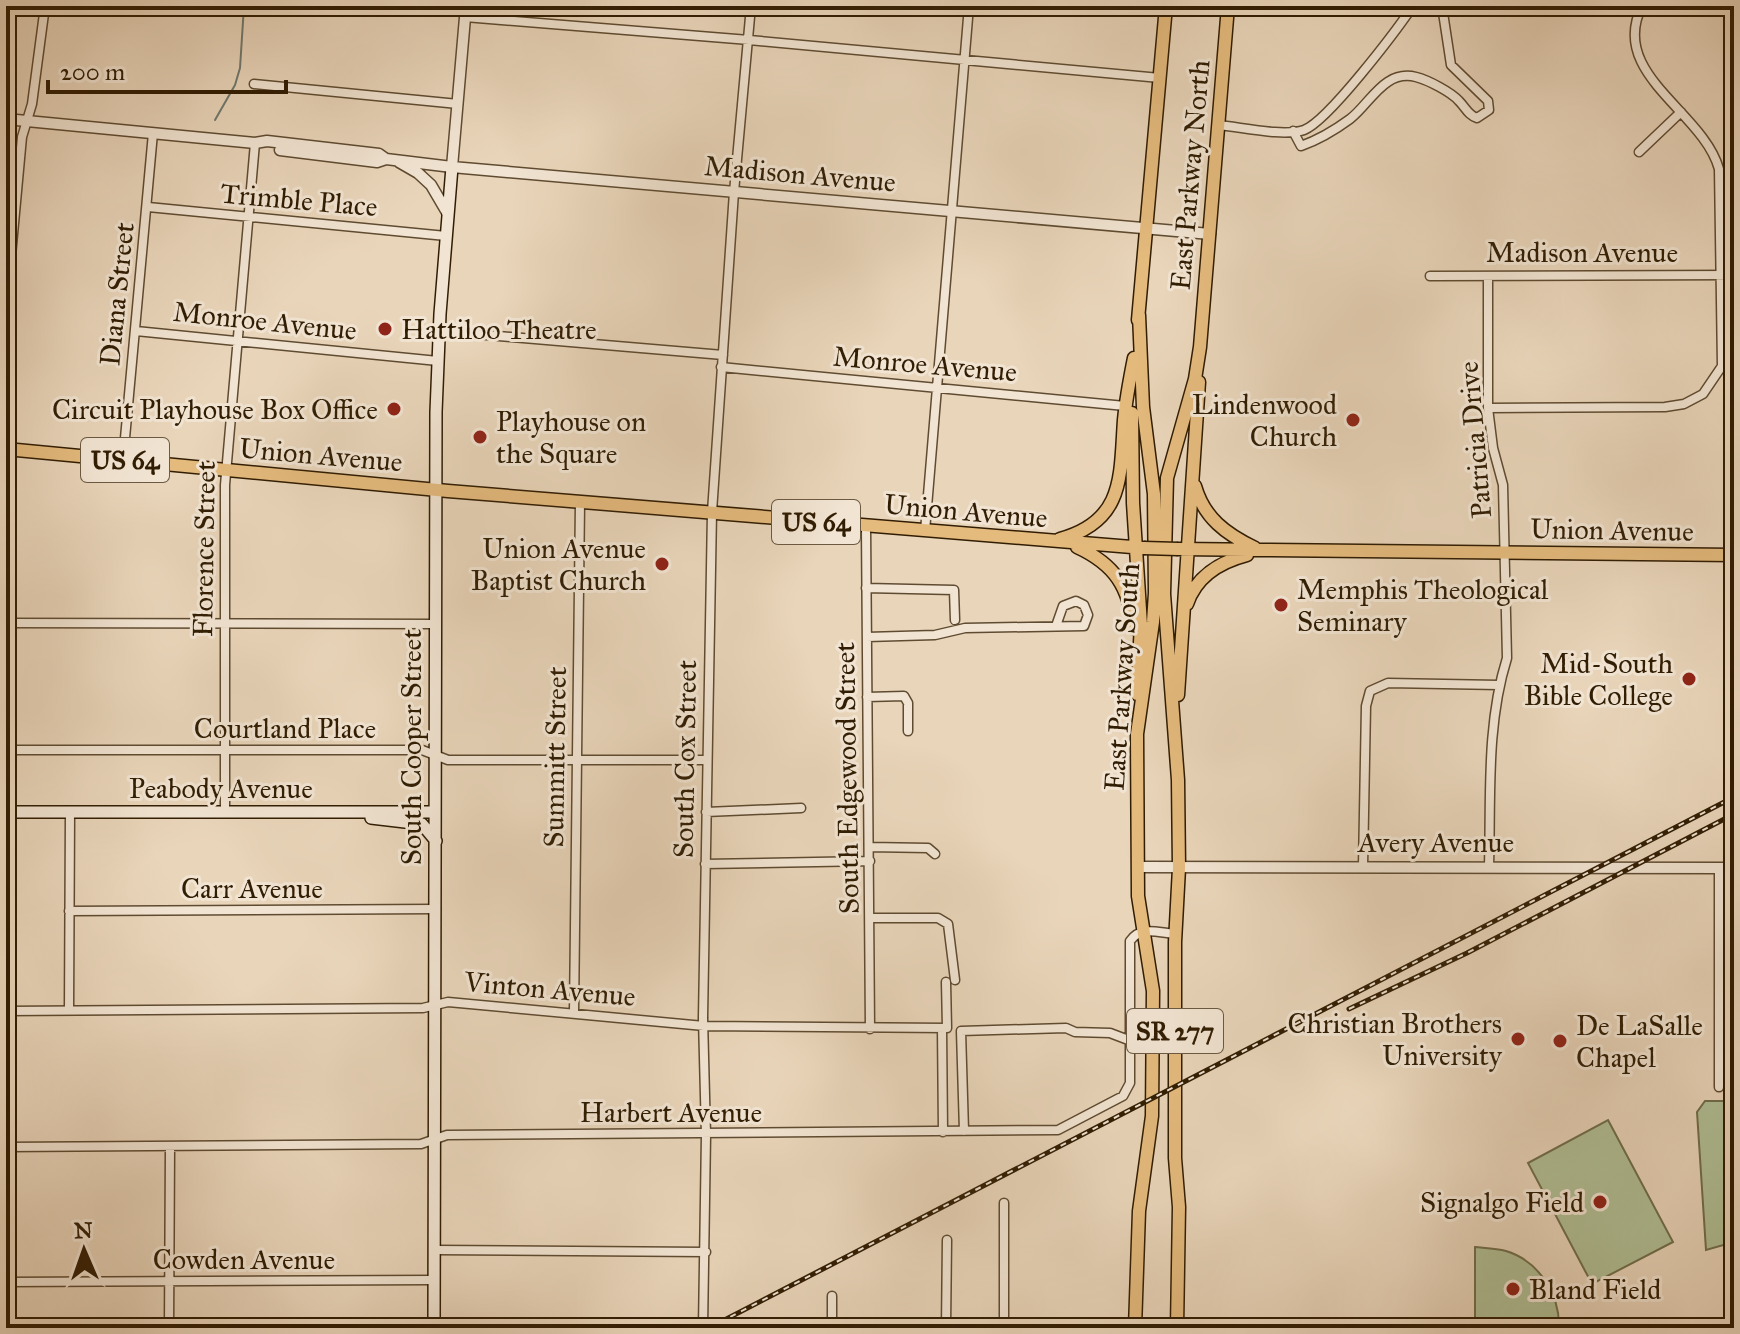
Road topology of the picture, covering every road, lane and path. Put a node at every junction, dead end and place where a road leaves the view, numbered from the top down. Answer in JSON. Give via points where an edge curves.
{"nodes":[{"id":1,"x":45,"y":6,"type":"edge"},
{"id":2,"x":751,"y":6,"type":"edge"},
{"id":3,"x":969,"y":6,"type":"edge"},
{"id":4,"x":1166,"y":6,"type":"edge"},
{"id":5,"x":1228,"y":6,"type":"edge"},
{"id":6,"x":1413,"y":6,"type":"edge"},
{"id":7,"x":1642,"y":6,"type":"edge"},
{"id":8,"x":1728,"y":6,"type":"edge"},
{"id":9,"x":1443,"y":7,"type":"edge"},
{"id":10,"x":1734,"y":8,"type":"edge"},
{"id":11,"x":465,"y":12,"type":"edge"},
{"id":12,"x":749,"y":40,"type":"junction"},
{"id":13,"x":965,"y":61,"type":"junction"},
{"id":14,"x":1160,"y":78,"type":"junction"},
{"id":15,"x":254,"y":84,"type":"dead end"},
{"id":16,"x":458,"y":104,"type":"junction"},
{"id":17,"x":1681,"y":112,"type":"junction"},
{"id":18,"x":6,"y":119,"type":"edge"},
{"id":19,"x":27,"y":121,"type":"junction"},
{"id":20,"x":1218,"y":125,"type":"junction"},
{"id":21,"x":1293,"y":131,"type":"junction"},
{"id":22,"x":153,"y":133,"type":"junction"},
{"id":23,"x":255,"y":143,"type":"junction"},
{"id":24,"x":1639,"y":152,"type":"dead end"},
{"id":25,"x":390,"y":159,"type":"junction"},
{"id":26,"x":452,"y":167,"type":"junction"},
{"id":27,"x":734,"y":192,"type":"junction"},
{"id":28,"x":148,"y":207,"type":"junction"},
{"id":29,"x":952,"y":212,"type":"junction"},
{"id":30,"x":448,"y":214,"type":"junction"},
{"id":31,"x":248,"y":218,"type":"junction"},
{"id":32,"x":1147,"y":229,"type":"junction"},
{"id":33,"x":1210,"y":234,"type":"junction"},
{"id":34,"x":446,"y":236,"type":"junction"},
{"id":35,"x":1721,"y":275,"type":"junction"},
{"id":36,"x":1734,"y":275,"type":"edge"},
{"id":37,"x":1430,"y":276,"type":"dead end"},
{"id":38,"x":1488,"y":276,"type":"junction"},
{"id":39,"x":6,"y":310,"type":"edge"},
{"id":40,"x":1139,"y":315,"type":"junction"},
{"id":41,"x":136,"y":331,"type":"junction"},
{"id":42,"x":439,"y":331,"type":"junction"},
{"id":43,"x":238,"y":340,"type":"junction"},
{"id":44,"x":1200,"y":347,"type":"junction"},
{"id":45,"x":723,"y":355,"type":"junction"},
{"id":46,"x":1134,"y":357,"type":"junction"},
{"id":47,"x":438,"y":361,"type":"junction"},
{"id":48,"x":721,"y":367,"type":"junction"},
{"id":49,"x":938,"y":388,"type":"junction"},
{"id":50,"x":1125,"y":406,"type":"junction"},
{"id":51,"x":1488,"y":408,"type":"junction"},
{"id":52,"x":6,"y":449,"type":"edge"},
{"id":53,"x":123,"y":460,"type":"junction"},
{"id":54,"x":227,"y":470,"type":"junction"},
{"id":55,"x":1193,"y":479,"type":"junction"},
{"id":56,"x":435,"y":490,"type":"junction"},
{"id":57,"x":580,"y":502,"type":"junction"},
{"id":58,"x":712,"y":512,"type":"junction"},
{"id":59,"x":866,"y":527,"type":"junction"},
{"id":60,"x":925,"y":531,"type":"junction"},
{"id":61,"x":1060,"y":542,"type":"junction"},
{"id":62,"x":1140,"y":548,"type":"junction"},
{"id":63,"x":1183,"y":549,"type":"junction"},
{"id":64,"x":1262,"y":551,"type":"junction"},
{"id":65,"x":1506,"y":552,"type":"junction"},
{"id":66,"x":1734,"y":555,"type":"edge"},
{"id":67,"x":866,"y":588,"type":"junction"},
{"id":68,"x":1184,"y":613,"type":"junction"},
{"id":69,"x":955,"y":620,"type":"dead end"},
{"id":70,"x":6,"y":623,"type":"edge"},
{"id":71,"x":224,"y":623,"type":"junction"},
{"id":72,"x":435,"y":624,"type":"junction"},
{"id":73,"x":1056,"y":626,"type":"dead end"},
{"id":74,"x":867,"y":637,"type":"junction"},
{"id":75,"x":1136,"y":676,"type":"junction"},
{"id":76,"x":1499,"y":685,"type":"junction"},
{"id":77,"x":867,"y":697,"type":"junction"},
{"id":78,"x":908,"y":731,"type":"dead end"},
{"id":79,"x":1175,"y":733,"type":"junction"},
{"id":80,"x":1137,"y":734,"type":"junction"},
{"id":81,"x":6,"y":750,"type":"edge"},
{"id":82,"x":224,"y":750,"type":"junction"},
{"id":83,"x":435,"y":754,"type":"junction"},
{"id":84,"x":577,"y":760,"type":"junction"},
{"id":85,"x":706,"y":760,"type":"junction"},
{"id":86,"x":801,"y":808,"type":"dead end"},
{"id":87,"x":6,"y":812,"type":"edge"},
{"id":88,"x":225,"y":812,"type":"junction"},
{"id":89,"x":360,"y":812,"type":"junction"},
{"id":90,"x":435,"y":812,"type":"junction"},
{"id":91,"x":706,"y":812,"type":"junction"},
{"id":92,"x":70,"y":813,"type":"junction"},
{"id":93,"x":436,"y":841,"type":"junction"},
{"id":94,"x":869,"y":847,"type":"junction"},
{"id":95,"x":935,"y":854,"type":"dead end"},
{"id":96,"x":870,"y":861,"type":"junction"},
{"id":97,"x":705,"y":864,"type":"junction"},
{"id":98,"x":1363,"y":866,"type":"junction"},
{"id":99,"x":1489,"y":866,"type":"junction"},
{"id":100,"x":1139,"y":867,"type":"junction"},
{"id":101,"x":1179,"y":868,"type":"junction"},
{"id":102,"x":1719,"y":868,"type":"junction"},
{"id":103,"x":1734,"y":868,"type":"edge"},
{"id":104,"x":436,"y":909,"type":"junction"},
{"id":105,"x":69,"y":911,"type":"junction"},
{"id":106,"x":871,"y":918,"type":"junction"},
{"id":107,"x":1142,"y":930,"type":"junction"},
{"id":108,"x":1176,"y":934,"type":"junction"},
{"id":109,"x":436,"y":1005,"type":"junction"},
{"id":110,"x":69,"y":1010,"type":"junction"},
{"id":111,"x":6,"y":1011,"type":"edge"},
{"id":112,"x":574,"y":1013,"type":"junction"},
{"id":113,"x":704,"y":1026,"type":"junction"},
{"id":114,"x":944,"y":1028,"type":"junction"},
{"id":115,"x":870,"y":1029,"type":"junction"},
{"id":116,"x":1131,"y":1041,"type":"junction"},
{"id":117,"x":1719,"y":1087,"type":"dead end"},
{"id":118,"x":964,"y":1131,"type":"junction"},
{"id":119,"x":943,"y":1132,"type":"junction"},
{"id":120,"x":706,"y":1135,"type":"junction"},
{"id":121,"x":435,"y":1140,"type":"junction"},
{"id":122,"x":6,"y":1147,"type":"edge"},
{"id":123,"x":170,"y":1147,"type":"junction"},
{"id":124,"x":1004,"y":1203,"type":"dead end"},
{"id":125,"x":947,"y":1240,"type":"dead end"},
{"id":126,"x":435,"y":1250,"type":"junction"},
{"id":127,"x":706,"y":1252,"type":"junction"},
{"id":128,"x":435,"y":1280,"type":"junction"},
{"id":129,"x":6,"y":1282,"type":"edge"},
{"id":130,"x":168,"y":1282,"type":"junction"},
{"id":131,"x":832,"y":1296,"type":"dead end"},
{"id":132,"x":169,"y":1328,"type":"edge"},
{"id":133,"x":434,"y":1328,"type":"edge"},
{"id":134,"x":703,"y":1328,"type":"edge"},
{"id":135,"x":832,"y":1328,"type":"edge"},
{"id":136,"x":946,"y":1328,"type":"edge"},
{"id":137,"x":1004,"y":1328,"type":"edge"},
{"id":138,"x":1135,"y":1328,"type":"edge"},
{"id":139,"x":1177,"y":1328,"type":"edge"}],
"edges":[{"from":1,"to":19,"type":"street"},
{"from":2,"to":12,"type":"street","name":"South Cox Street"},
{"from":3,"to":13,"type":"street"},
{"from":4,"to":14,"type":"main road","name":"East Parkway North","number":"US 64"},
{"from":5,"to":20,"type":"main road","name":"East Parkway North"},
{"from":6,"to":21,"type":"street","via":[[1330,111],[1304,130]]},
{"from":7,"to":17,"type":"street","via":[[1634,33],[1636,52]]},
{"from":8,"to":10,"type":"main road"},
{"from":9,"to":21,"type":"street","via":[[1451,65],[1488,101],[1485,115],[1471,116],[1458,99],[1417,77],[1404,77],[1387,82],[1352,117],[1315,141],[1301,146]]},
{"from":11,"to":12,"type":"street"},
{"from":11,"to":16,"type":"street"},
{"from":12,"to":13,"type":"street"},
{"from":12,"to":27,"type":"street","name":"South Cox Street"},
{"from":13,"to":14,"type":"street"},
{"from":13,"to":29,"type":"street"},
{"from":14,"to":32,"type":"main road","name":"East Parkway North","number":"US 64"},
{"from":15,"to":16,"type":"street"},
{"from":16,"to":26,"type":"street"},
{"from":17,"to":24,"type":"street"},
{"from":17,"to":35,"type":"street","via":[[1717,160]]},
{"from":18,"to":19,"type":"street","name":"Madison Avenue"},
{"from":19,"to":22,"type":"street","name":"Madison Avenue"},
{"from":19,"to":39,"type":"street"},
{"from":20,"to":21,"type":"street"},
{"from":20,"to":33,"type":"main road","name":"East Parkway North"},
{"from":22,"to":23,"type":"street","name":"Madison Avenue"},
{"from":22,"to":28,"type":"street","name":"Diana Street"},
{"from":23,"to":25,"type":"street","name":"Madison Avenue","via":[[377,162]]},
{"from":23,"to":31,"type":"street","name":"Florence Street"},
{"from":25,"to":26,"type":"street","name":"Madison Avenue"},
{"from":25,"to":30,"type":"street","via":[[431,185]]},
{"from":26,"to":27,"type":"street","name":"Madison Avenue"},
{"from":26,"to":30,"type":"main road","name":"South Cooper Street"},
{"from":27,"to":29,"type":"street","name":"Madison Avenue"},
{"from":27,"to":45,"type":"street","name":"South Cox Street"},
{"from":28,"to":31,"type":"street","name":"Trimble Place"},
{"from":28,"to":41,"type":"street","name":"Diana Street"},
{"from":29,"to":32,"type":"street","name":"Madison Avenue"},
{"from":29,"to":49,"type":"street"},
{"from":30,"to":34,"type":"main road","name":"South Cooper Street"},
{"from":31,"to":34,"type":"street","name":"Trimble Place"},
{"from":31,"to":43,"type":"street","name":"Florence Street"},
{"from":32,"to":33,"type":"street","name":"Madison Avenue"},
{"from":32,"to":40,"type":"main road","name":"East Parkway North","number":"US 64"},
{"from":33,"to":44,"type":"main road","name":"East Parkway North"},
{"from":34,"to":42,"type":"main road","name":"South Cooper Street"},
{"from":35,"to":36,"type":"street","name":"Madison Avenue"},
{"from":35,"to":38,"type":"street","name":"Madison Avenue"},
{"from":35,"to":51,"type":"street","via":[[1722,366],[1703,394],[1665,407]]},
{"from":37,"to":38,"type":"street","name":"Madison Avenue"},
{"from":38,"to":51,"type":"street","name":"Patricia Drive"},
{"from":40,"to":46,"type":"main road","number":"US 64"},
{"from":40,"to":80,"type":"main road","name":"East Parkway South","number":"SR 277","via":[[1154,494],[1155,593]]},
{"from":41,"to":43,"type":"street","name":"Monroe Avenue"},
{"from":41,"to":53,"type":"street","name":"Diana Street"},
{"from":42,"to":45,"type":"street"},
{"from":42,"to":47,"type":"main road","name":"South Cooper Street"},
{"from":43,"to":47,"type":"street","name":"Monroe Avenue"},
{"from":43,"to":54,"type":"street","name":"Florence Street"},
{"from":44,"to":55,"type":"main road"},
{"from":44,"to":79,"type":"main road","name":"East Parkway South","via":[[1167,478],[1164,621]]},
{"from":45,"to":48,"type":"street","name":"South Cox Street"},
{"from":46,"to":50,"type":"main road","number":"US 64"},
{"from":46,"to":62,"type":"main road","via":[[1132,451]]},
{"from":47,"to":56,"type":"main road","name":"South Cooper Street"},
{"from":48,"to":49,"type":"street","name":"Monroe Avenue"},
{"from":48,"to":58,"type":"street","name":"South Cox Street"},
{"from":49,"to":50,"type":"street","name":"Monroe Avenue"},
{"from":49,"to":60,"type":"street"},
{"from":50,"to":61,"type":"main road","number":"US 64","via":[[1119,484],[1112,504],[1101,519]]},
{"from":51,"to":65,"type":"street","name":"Patricia Drive","via":[[1503,485]]},
{"from":52,"to":53,"type":"main road","name":"Union Avenue","number":"US 64"},
{"from":53,"to":54,"type":"main road","name":"Union Avenue","number":"US 64"},
{"from":54,"to":56,"type":"main road","name":"Union Avenue","number":"US 64"},
{"from":54,"to":71,"type":"street","name":"Florence Street"},
{"from":55,"to":63,"type":"main road"},
{"from":55,"to":64,"type":"main road","via":[[1208,515],[1223,530]]},
{"from":56,"to":57,"type":"main road","name":"Union Avenue","number":"US 64"},
{"from":56,"to":72,"type":"main road","name":"South Cooper Street"},
{"from":57,"to":58,"type":"main road","name":"Union Avenue","number":"US 64"},
{"from":57,"to":84,"type":"street","name":"Summitt Street"},
{"from":58,"to":59,"type":"main road","name":"Union Avenue","number":"US 64"},
{"from":58,"to":85,"type":"street","name":"South Cox Street"},
{"from":59,"to":60,"type":"main road","name":"Union Avenue","number":"US 64"},
{"from":59,"to":67,"type":"street","name":"South Edgewood Street"},
{"from":60,"to":61,"type":"main road","name":"Union Avenue","number":"US 64"},
{"from":61,"to":62,"type":"main road","name":"Union Avenue","number":"US 64"},
{"from":61,"to":75,"type":"main road","via":[[1088,552],[1126,588]]},
{"from":62,"to":63,"type":"main road","name":"Union Avenue","number":"US 64","bridge":true},
{"from":62,"to":75,"type":"main road"},
{"from":63,"to":64,"type":"main road","name":"Union Avenue"},
{"from":63,"to":68,"type":"main road"},
{"from":64,"to":65,"type":"main road","name":"Union Avenue"},
{"from":64,"to":68,"type":"main road","via":[[1236,558],[1200,579]]},
{"from":65,"to":66,"type":"main road","name":"Union Avenue"},
{"from":65,"to":76,"type":"street","name":"Patricia Drive","via":[[1507,658]]},
{"from":67,"to":69,"type":"street","via":[[954,590]]},
{"from":67,"to":74,"type":"street","name":"South Edgewood Street"},
{"from":68,"to":79,"type":"main road"},
{"from":70,"to":71,"type":"street"},
{"from":71,"to":72,"type":"street"},
{"from":71,"to":82,"type":"street","name":"Florence Street"},
{"from":72,"to":83,"type":"main road","name":"South Cooper Street"},
{"from":73,"to":74,"type":"street"},
{"from":74,"to":77,"type":"street","name":"South Edgewood Street"},
{"from":75,"to":80,"type":"main road"},
{"from":76,"to":98,"type":"street","via":[[1388,683],[1370,691]]},
{"from":76,"to":99,"type":"street","name":"Patricia Drive"},
{"from":77,"to":78,"type":"street","via":[[904,696]]},
{"from":77,"to":94,"type":"street","name":"South Edgewood Street"},
{"from":79,"to":101,"type":"main road","name":"East Parkway South","number":"SR 277"},
{"from":80,"to":100,"type":"main road","name":"East Parkway South","number":"SR 277"},
{"from":81,"to":82,"type":"street","name":"Courtland Place"},
{"from":82,"to":83,"type":"street","name":"Courtland Place"},
{"from":82,"to":88,"type":"street","name":"Florence Street"},
{"from":83,"to":84,"type":"street","name":"Courtland Place","via":[[448,760]]},
{"from":83,"to":90,"type":"main road","name":"South Cooper Street"},
{"from":84,"to":85,"type":"street","name":"Courtland Place"},
{"from":84,"to":112,"type":"street","name":"Summitt Street"},
{"from":85,"to":91,"type":"street","name":"South Cox Street"},
{"from":86,"to":91,"type":"street"},
{"from":87,"to":92,"type":"main road","name":"Peabody Avenue"},
{"from":88,"to":89,"type":"main road","name":"Peabody Avenue"},
{"from":88,"to":92,"type":"main road","name":"Peabody Avenue"},
{"from":89,"to":90,"type":"main road","name":"Peabody Avenue"},
{"from":89,"to":93,"type":"main road","via":[[422,824]]},
{"from":90,"to":93,"type":"main road","name":"South Cooper Street"},
{"from":91,"to":97,"type":"street","name":"South Cox Street"},
{"from":92,"to":105,"type":"street"},
{"from":93,"to":104,"type":"main road","name":"South Cooper Street"},
{"from":94,"to":95,"type":"street","via":[[928,848]]},
{"from":94,"to":96,"type":"street","name":"South Edgewood Street"},
{"from":96,"to":97,"type":"street"},
{"from":96,"to":106,"type":"street","name":"South Edgewood Street"},
{"from":97,"to":113,"type":"street","name":"South Cox Street"},
{"from":98,"to":99,"type":"street","name":"Avery Avenue"},
{"from":98,"to":101,"type":"street","name":"Avery Avenue"},
{"from":99,"to":102,"type":"street","name":"Avery Avenue"},
{"from":100,"to":101,"type":"street","name":"Avery Avenue"},
{"from":100,"to":107,"type":"main road","name":"East Parkway South","number":"SR 277"},
{"from":101,"to":108,"type":"main road","name":"East Parkway South","number":"SR 277"},
{"from":102,"to":103,"type":"street","name":"Avery Avenue"},
{"from":102,"to":117,"type":"street"},
{"from":104,"to":105,"type":"street","name":"Carr Avenue"},
{"from":104,"to":109,"type":"main road","name":"South Cooper Street"},
{"from":105,"to":110,"type":"street"},
{"from":106,"to":114,"type":"street","via":[[938,918],[948,924],[950,981]]},
{"from":106,"to":115,"type":"street","name":"South Edgewood Street"},
{"from":107,"to":108,"type":"street"},
{"from":107,"to":116,"type":"street","name":"Harbert Avenue","via":[[1130,941]]},
{"from":107,"to":138,"type":"main road","name":"East Parkway South","number":"SR 277","via":[[1153,991],[1152,1116],[1139,1211]]},
{"from":108,"to":139,"type":"main road","name":"East Parkway South","number":"SR 277"},
{"from":109,"to":110,"type":"street","name":"Vinton Avenue"},
{"from":109,"to":112,"type":"street","name":"Vinton Avenue"},
{"from":109,"to":121,"type":"main road","name":"South Cooper Street"},
{"from":110,"to":111,"type":"street","name":"Vinton Avenue"},
{"from":112,"to":113,"type":"street","name":"Vinton Avenue"},
{"from":113,"to":115,"type":"street","name":"Vinton Avenue"},
{"from":113,"to":120,"type":"street","name":"South Cox Street"},
{"from":114,"to":115,"type":"street","name":"Vinton Avenue"},
{"from":114,"to":119,"type":"street"},
{"from":116,"to":118,"type":"street","name":"Harbert Avenue","via":[[1130,1083],[1123,1096],[1073,1123],[1058,1130]]},
{"from":116,"to":118,"type":"street","via":[[1066,1028],[961,1031]]},
{"from":118,"to":119,"type":"street","name":"Harbert Avenue"},
{"from":119,"to":120,"type":"street","name":"Harbert Avenue"},
{"from":120,"to":121,"type":"street","name":"Harbert Avenue","via":[[447,1135]]},
{"from":120,"to":127,"type":"street","name":"South Cox Street"},
{"from":121,"to":123,"type":"street","name":"Harbert Avenue"},
{"from":121,"to":126,"type":"main road","name":"South Cooper Street"},
{"from":122,"to":123,"type":"street","name":"Harbert Avenue"},
{"from":123,"to":130,"type":"street"},
{"from":124,"to":137,"type":"street"},
{"from":125,"to":136,"type":"street"},
{"from":126,"to":127,"type":"street"},
{"from":126,"to":128,"type":"main road","name":"South Cooper Street"},
{"from":127,"to":134,"type":"street","name":"South Cox Street"},
{"from":128,"to":130,"type":"street","name":"Cowden Avenue"},
{"from":128,"to":133,"type":"main road","name":"South Cooper Street"},
{"from":129,"to":130,"type":"street","name":"Cowden Avenue"},
{"from":130,"to":132,"type":"street"},
{"from":131,"to":135,"type":"street"}]}
